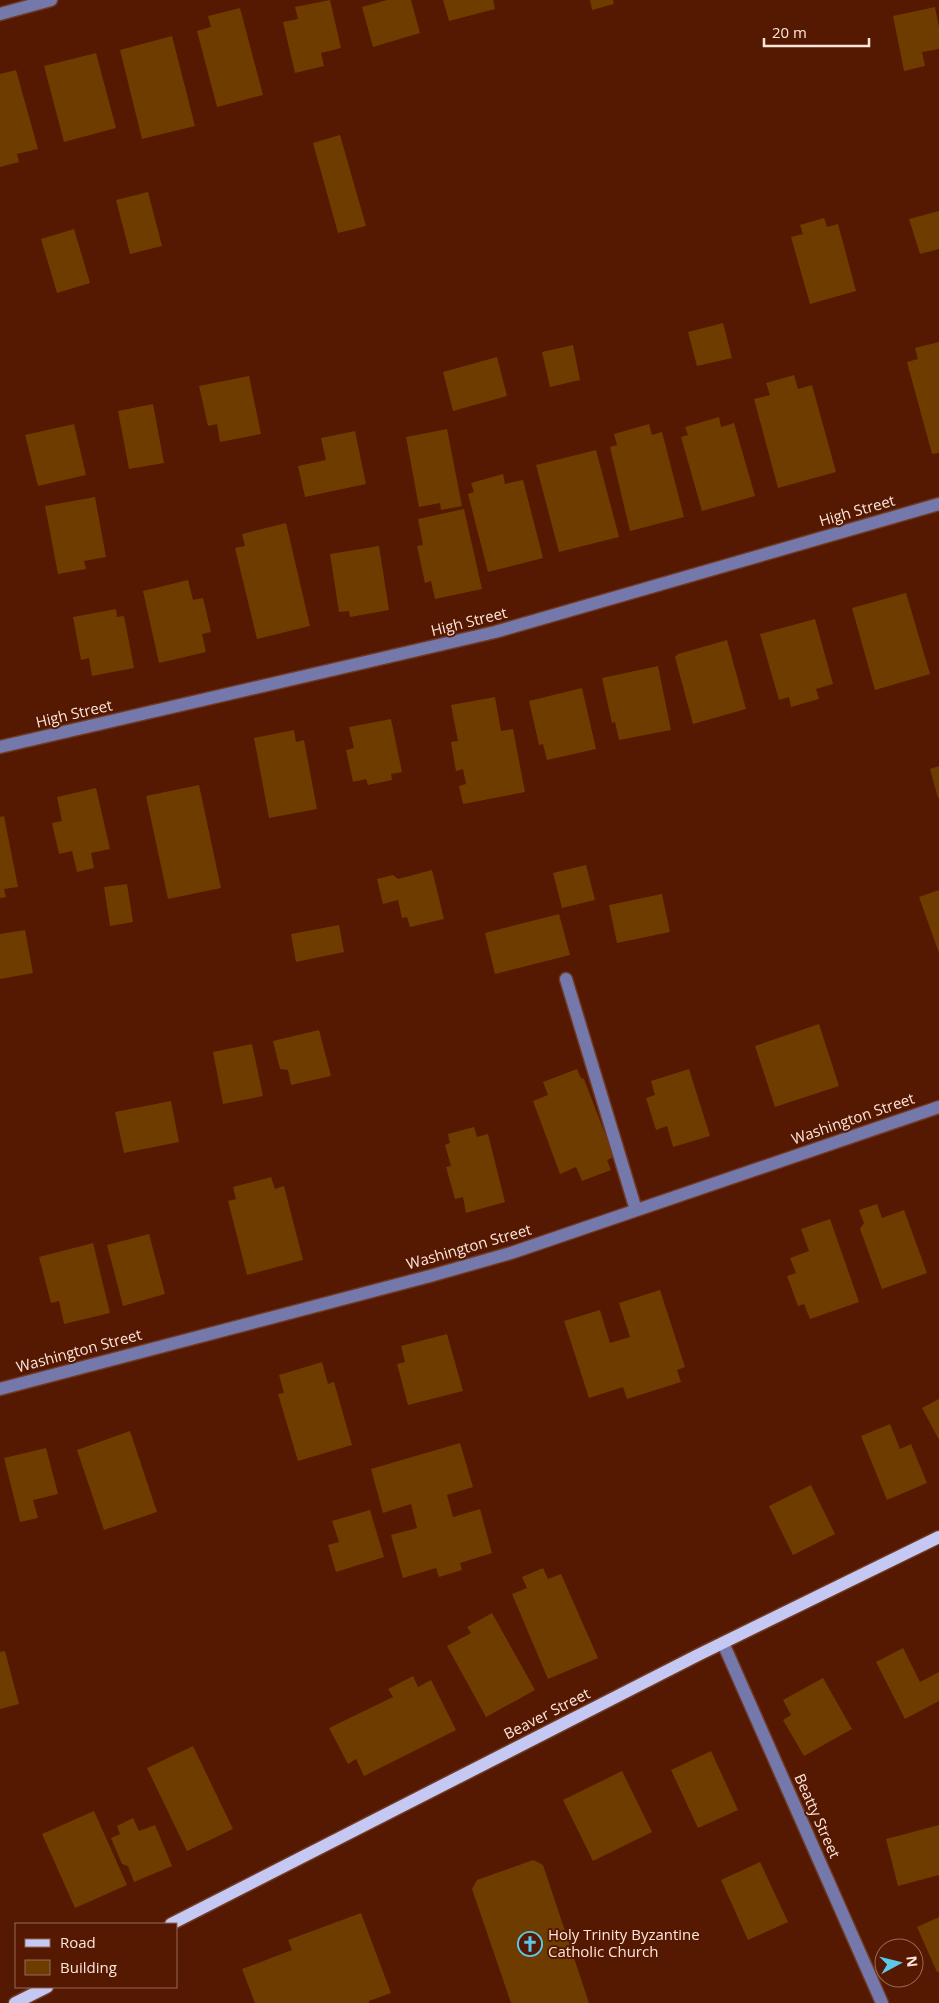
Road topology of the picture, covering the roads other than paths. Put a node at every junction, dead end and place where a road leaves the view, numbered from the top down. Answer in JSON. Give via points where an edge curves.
{"nodes":[{"id":1,"x":51,"y":0,"type":"edge"},
{"id":2,"x":0,"y":14,"type":"edge"},
{"id":3,"x":939,"y":504,"type":"edge"},
{"id":4,"x":0,"y":747,"type":"edge"},
{"id":5,"x":566,"y":979,"type":"dead end"},
{"id":6,"x":939,"y":1107,"type":"edge"},
{"id":7,"x":636,"y":1210,"type":"junction"},
{"id":8,"x":0,"y":1388,"type":"edge"},
{"id":9,"x":939,"y":1537,"type":"edge"},
{"id":10,"x":722,"y":1643,"type":"junction"},
{"id":11,"x":173,"y":1923,"type":"edge"},
{"id":12,"x":45,"y":1988,"type":"edge"},
{"id":13,"x":15,"y":2003,"type":"edge"},
{"id":14,"x":882,"y":2003,"type":"edge"}],
"edges":[{"from":1,"to":2,"type":"street"},
{"from":3,"to":4,"type":"street","name":"High Street","via":[[504,630]]},
{"from":5,"to":7,"type":"street"},
{"from":6,"to":7,"type":"street","name":"Washington Street"},
{"from":7,"to":8,"type":"street","name":"Washington Street","via":[[511,1253]]},
{"from":9,"to":10,"type":"main road","name":"Beaver Street"},
{"from":10,"to":11,"type":"main road","name":"Beaver Street"},
{"from":10,"to":14,"type":"street","name":"Beatty Street"},
{"from":12,"to":13,"type":"main road"}]}
